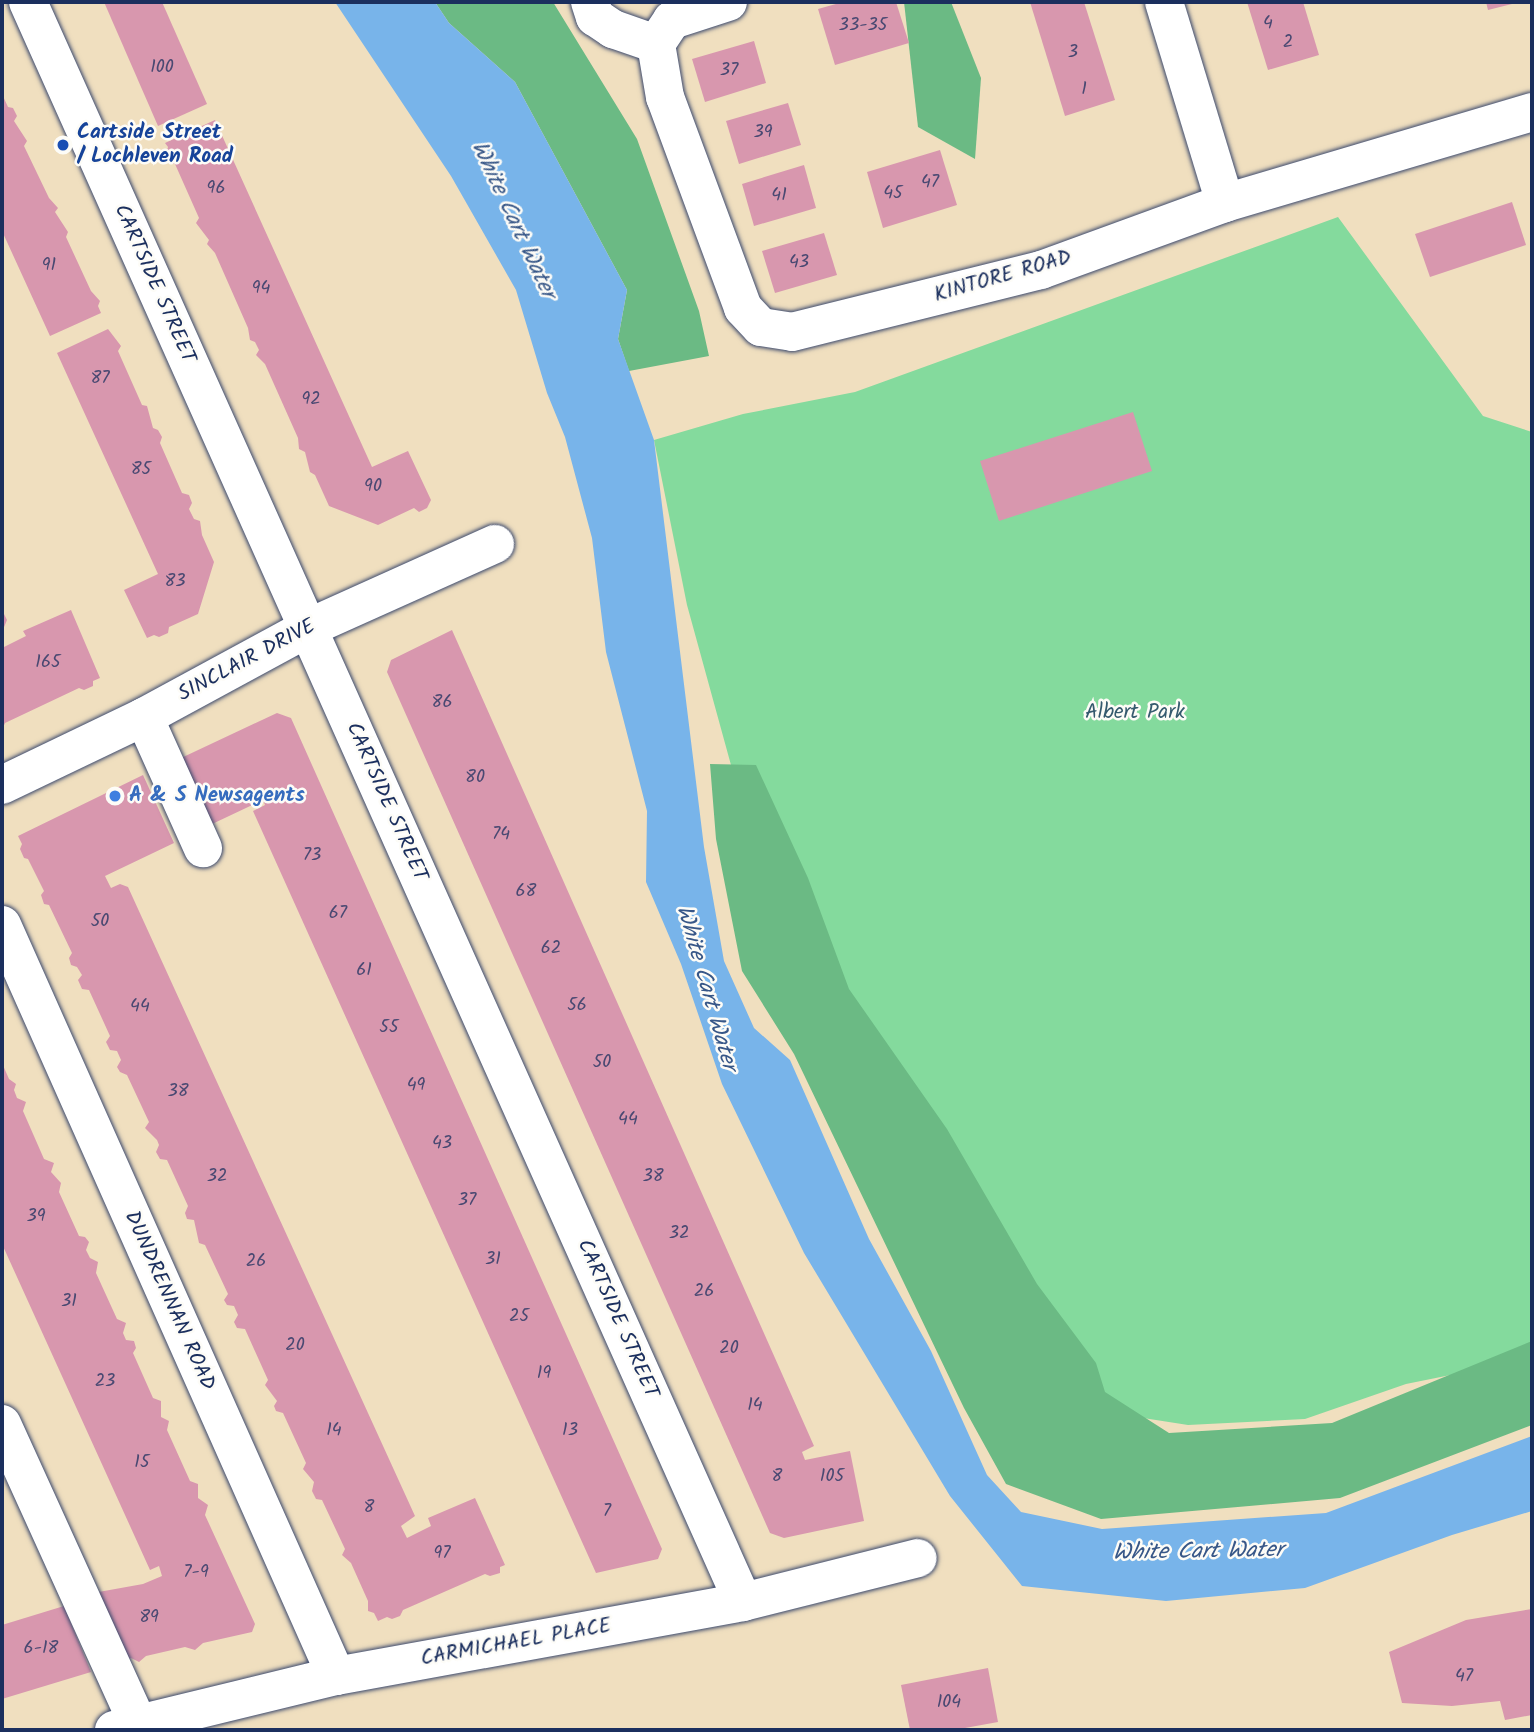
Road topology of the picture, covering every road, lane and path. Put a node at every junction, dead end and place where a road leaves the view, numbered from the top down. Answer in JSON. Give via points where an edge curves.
{"nodes":[{"id":1,"x":28,"y":2,"type":"edge"},
{"id":2,"x":590,"y":2,"type":"edge"},
{"id":3,"x":728,"y":2,"type":"edge"},
{"id":4,"x":1164,"y":2,"type":"edge"},
{"id":5,"x":656,"y":44,"type":"junction"},
{"id":6,"x":1532,"y":112,"type":"edge"},
{"id":7,"x":1224,"y":203,"type":"junction"},
{"id":8,"x":495,"y":544,"type":"dead end"},
{"id":9,"x":308,"y":628,"type":"junction"},
{"id":10,"x":144,"y":717,"type":"junction"},
{"id":11,"x":2,"y":785,"type":"edge"},
{"id":12,"x":203,"y":848,"type":"dead end"},
{"id":13,"x":2,"y":926,"type":"edge"},
{"id":14,"x":2,"y":1424,"type":"edge"},
{"id":15,"x":918,"y":1558,"type":"dead end"},
{"id":16,"x":743,"y":1602,"type":"junction"},
{"id":17,"x":336,"y":1676,"type":"junction"},
{"id":18,"x":126,"y":1727,"type":"edge"}],
"edges":[{"from":1,"to":9,"type":"street","name":"CARTSIDE STREET"},
{"from":2,"to":5,"type":"street","via":[[595,17],[613,29]]},
{"from":3,"to":5,"type":"street","via":[[672,20]]},
{"from":4,"to":7,"type":"street"},
{"from":5,"to":7,"type":"street","name":"KINTORE ROAD","via":[[665,97],[743,308],[761,327],[792,332],[1041,270]]},
{"from":6,"to":7,"type":"street","name":"KINTORE ROAD"},
{"from":8,"to":9,"type":"street","name":"SINCLAIR DRIVE"},
{"from":9,"to":10,"type":"street","name":"SINCLAIR DRIVE"},
{"from":9,"to":16,"type":"street","name":"CARTSIDE STREET"},
{"from":10,"to":11,"type":"street","name":"SINCLAIR DRIVE"},
{"from":10,"to":12,"type":"street"},
{"from":13,"to":17,"type":"street","name":"DUNDRENNAN ROAD"},
{"from":14,"to":18,"type":"street"},
{"from":15,"to":16,"type":"street","name":"CARMICHAEL PLACE"},
{"from":16,"to":17,"type":"street","name":"CARMICHAEL PLACE"},
{"from":17,"to":18,"type":"street","name":"CARMICHAEL PLACE"}]}
